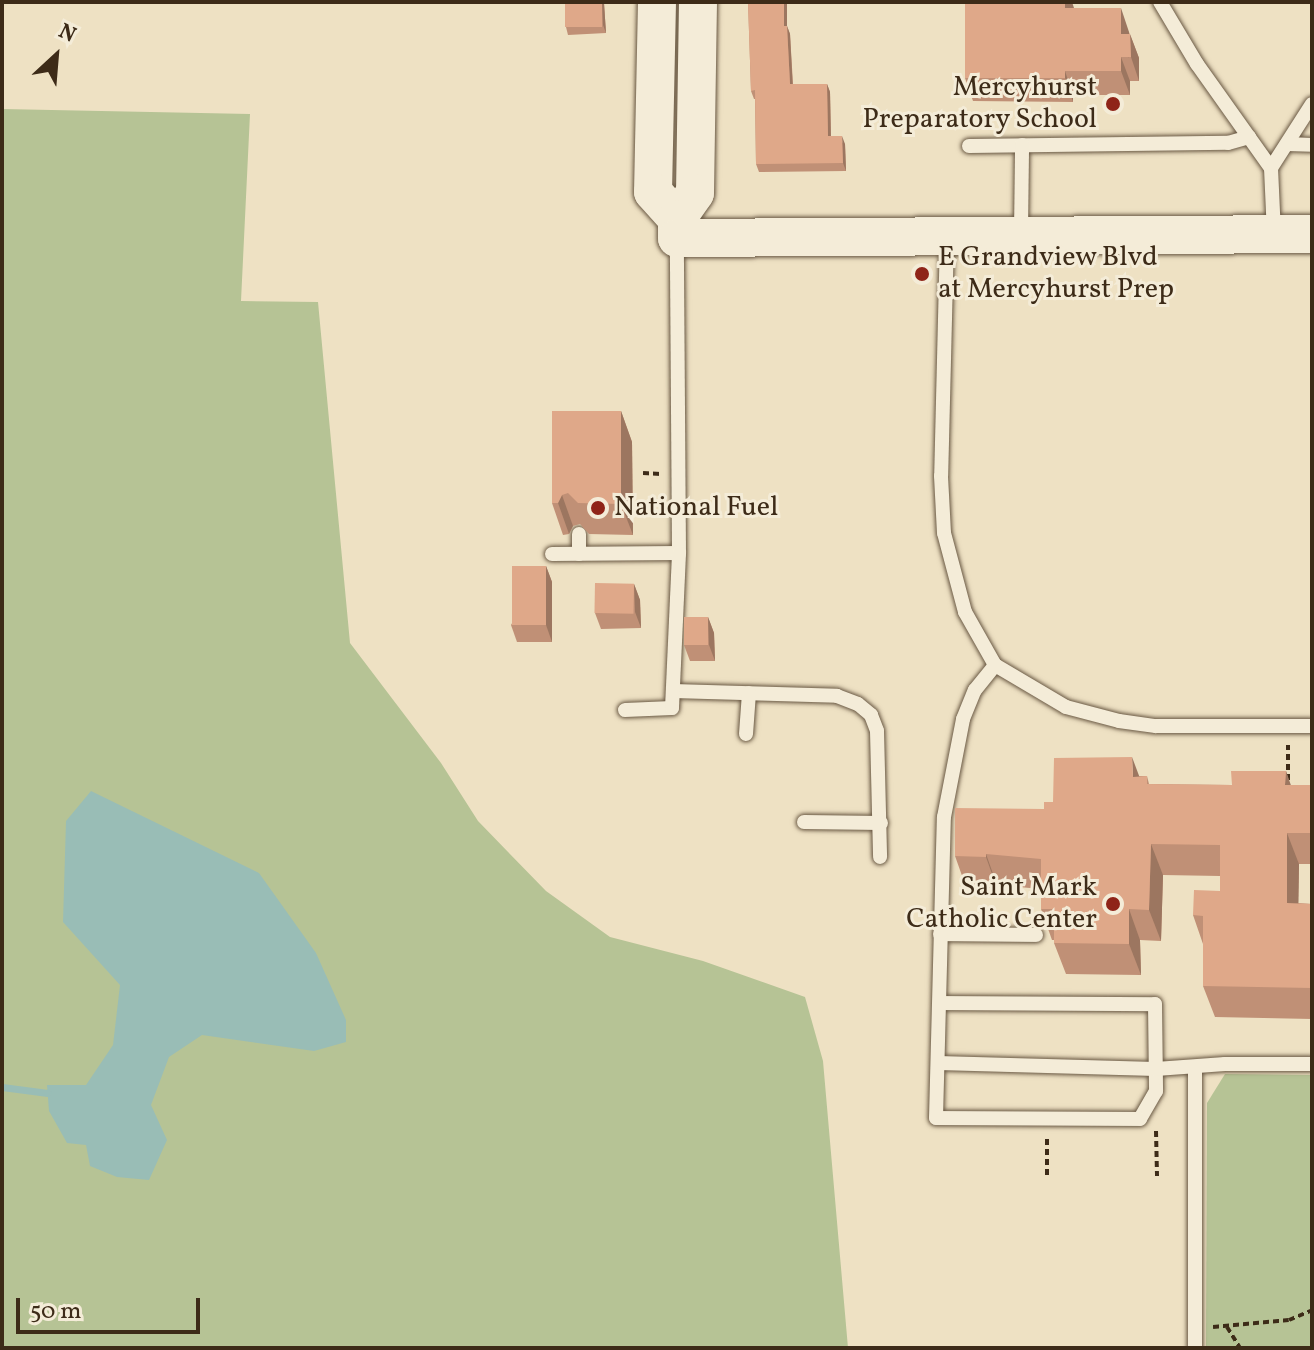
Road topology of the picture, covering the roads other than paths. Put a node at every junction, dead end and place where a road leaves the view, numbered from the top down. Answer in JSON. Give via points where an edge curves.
{"nodes":[{"id":1,"x":657,"y":2,"type":"edge"},
{"id":2,"x":698,"y":2,"type":"edge"},
{"id":3,"x":1160,"y":2,"type":"edge"},
{"id":4,"x":1312,"y":104,"type":"edge"},
{"id":5,"x":1249,"y":137,"type":"junction"},
{"id":6,"x":1287,"y":144,"type":"junction"},
{"id":7,"x":1022,"y":145,"type":"junction"},
{"id":8,"x":1312,"y":145,"type":"edge"},
{"id":9,"x":969,"y":146,"type":"dead end"},
{"id":10,"x":1271,"y":168,"type":"junction"},
{"id":11,"x":677,"y":228,"type":"junction"},
{"id":12,"x":1274,"y":234,"type":"junction"},
{"id":13,"x":1312,"y":234,"type":"edge"},
{"id":14,"x":947,"y":237,"type":"junction"},
{"id":15,"x":1021,"y":237,"type":"junction"},
{"id":16,"x":579,"y":534,"type":"dead end"},
{"id":17,"x":679,"y":553,"type":"junction"},
{"id":18,"x":552,"y":554,"type":"dead end"},
{"id":19,"x":579,"y":554,"type":"junction"},
{"id":20,"x":995,"y":665,"type":"junction"},
{"id":21,"x":673,"y":691,"type":"junction"},
{"id":22,"x":749,"y":693,"type":"junction"},
{"id":23,"x":625,"y":710,"type":"dead end"},
{"id":24,"x":1312,"y":726,"type":"edge"},
{"id":25,"x":746,"y":734,"type":"dead end"},
{"id":26,"x":804,"y":822,"type":"dead end"},
{"id":27,"x":881,"y":823,"type":"junction"},
{"id":28,"x":880,"y":857,"type":"dead end"},
{"id":29,"x":940,"y":934,"type":"junction"},
{"id":30,"x":1036,"y":935,"type":"dead end"},
{"id":31,"x":940,"y":1003,"type":"junction"},
{"id":32,"x":938,"y":1063,"type":"junction"},
{"id":33,"x":1312,"y":1064,"type":"edge"},
{"id":34,"x":1195,"y":1067,"type":"junction"},
{"id":35,"x":1156,"y":1069,"type":"junction"},
{"id":36,"x":1195,"y":1348,"type":"edge"}],
"edges":[{"from":1,"to":11,"type":"street","via":[[653,192]]},
{"from":2,"to":11,"type":"street","via":[[695,193]]},
{"from":3,"to":5,"type":"lane"},
{"from":4,"to":6,"type":"lane"},
{"from":5,"to":7,"type":"lane","via":[[1228,143]]},
{"from":5,"to":10,"type":"lane"},
{"from":6,"to":8,"type":"lane"},
{"from":6,"to":10,"type":"lane"},
{"from":7,"to":9,"type":"lane"},
{"from":7,"to":15,"type":"lane"},
{"from":10,"to":12,"type":"lane"},
{"from":11,"to":14,"type":"street"},
{"from":11,"to":17,"type":"lane"},
{"from":12,"to":13,"type":"street"},
{"from":12,"to":15,"type":"street"},
{"from":14,"to":15,"type":"street"},
{"from":14,"to":20,"type":"lane","via":[[944,533],[965,612]]},
{"from":16,"to":19,"type":"lane"},
{"from":17,"to":19,"type":"lane"},
{"from":17,"to":21,"type":"lane"},
{"from":18,"to":19,"type":"lane"},
{"from":20,"to":24,"type":"lane","via":[[1066,707],[1119,721],[1156,726]]},
{"from":20,"to":29,"type":"lane","via":[[975,690],[952,762],[941,852]]},
{"from":21,"to":22,"type":"lane"},
{"from":21,"to":23,"type":"lane","via":[[672,708]]},
{"from":22,"to":25,"type":"lane"},
{"from":22,"to":27,"type":"lane","via":[[837,696],[871,715],[877,731]]},
{"from":26,"to":27,"type":"lane"},
{"from":27,"to":28,"type":"lane"},
{"from":29,"to":30,"type":"lane"},
{"from":29,"to":31,"type":"lane"},
{"from":31,"to":32,"type":"lane"},
{"from":31,"to":35,"type":"lane","via":[[1155,1004]]},
{"from":32,"to":35,"type":"lane"},
{"from":32,"to":35,"type":"lane","via":[[936,1118],[1140,1119],[1156,1091]]},
{"from":33,"to":34,"type":"lane"},
{"from":34,"to":35,"type":"lane"},
{"from":34,"to":36,"type":"lane"}]}
